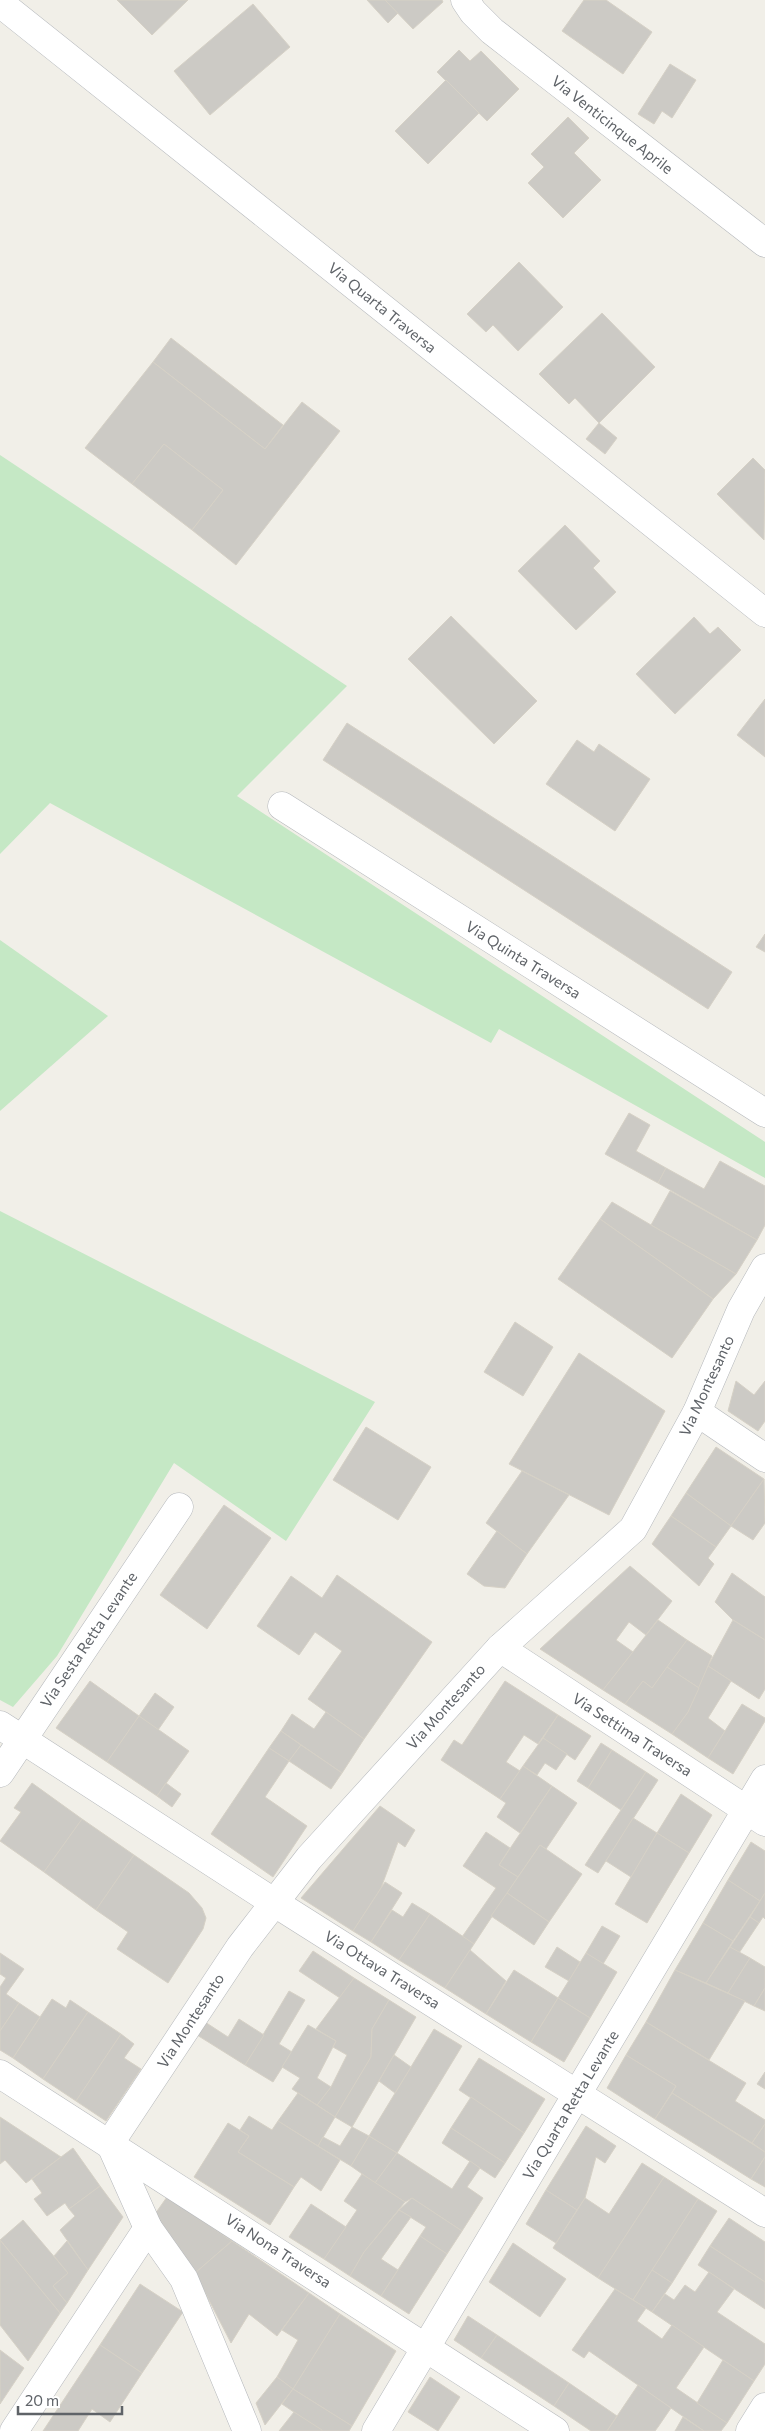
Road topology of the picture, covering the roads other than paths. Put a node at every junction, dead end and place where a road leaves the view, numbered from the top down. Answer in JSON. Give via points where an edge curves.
{"nodes":[{"id":1,"x":465,"y":0,"type":"edge"},
{"id":2,"x":0,"y":3,"type":"edge"},
{"id":3,"x":765,"y":243,"type":"edge"},
{"id":4,"x":765,"y":613,"type":"edge"},
{"id":5,"x":282,"y":806,"type":"dead end"},
{"id":6,"x":765,"y":1113,"type":"edge"},
{"id":7,"x":765,"y":1268,"type":"edge"},
{"id":8,"x":697,"y":1412,"type":"junction"},
{"id":9,"x":765,"y":1458,"type":"edge"},
{"id":10,"x":179,"y":1508,"type":"dead end"},
{"id":11,"x":500,"y":1648,"type":"junction"},
{"id":12,"x":0,"y":1725,"type":"edge"},
{"id":13,"x":22,"y":1740,"type":"junction"},
{"id":14,"x":0,"y":1773,"type":"edge"},
{"id":15,"x":765,"y":1779,"type":"edge"},
{"id":16,"x":756,"y":1816,"type":"edge"},
{"id":17,"x":274,"y":1903,"type":"junction"},
{"id":18,"x":0,"y":2074,"type":"edge"},
{"id":19,"x":577,"y":2094,"type":"junction"},
{"id":20,"x":110,"y":2143,"type":"junction"},
{"id":21,"x":765,"y":2213,"type":"edge"},
{"id":22,"x":148,"y":2228,"type":"junction"},
{"id":23,"x":426,"y":2347,"type":"junction"},
{"id":24,"x":765,"y":2407,"type":"edge"},
{"id":25,"x":14,"y":2431,"type":"edge"},
{"id":26,"x":247,"y":2431,"type":"edge"},
{"id":27,"x":376,"y":2431,"type":"edge"},
{"id":28,"x":554,"y":2431,"type":"edge"},
{"id":29,"x":750,"y":2431,"type":"edge"}],
"edges":[{"from":1,"to":3,"type":"street","name":"Via Venticinque Aprile","via":[[492,31]]},
{"from":2,"to":4,"type":"street","name":"Via Quarta Traversa"},
{"from":5,"to":6,"type":"street","name":"Via Quinta Traversa"},
{"from":7,"to":8,"type":"street","name":"Via Montesanto","via":[[741,1310]]},
{"from":8,"to":9,"type":"street"},
{"from":8,"to":11,"type":"street","name":"Via Montesanto","via":[[633,1529]]},
{"from":10,"to":13,"type":"street","name":"Via Sesta Retta Levante"},
{"from":11,"to":16,"type":"street","name":"Via Settima Traversa"},
{"from":11,"to":17,"type":"street","name":"Via Montesanto","via":[[309,1858]]},
{"from":12,"to":13,"type":"street","name":"Via Ottava Traversa"},
{"from":13,"to":14,"type":"street","name":"Via Sesta Retta Levante"},
{"from":13,"to":17,"type":"street","name":"Via Ottava Traversa"},
{"from":15,"to":16,"type":"street","name":"Via Quarta Retta Levante"},
{"from":16,"to":19,"type":"street","name":"Via Quarta Retta Levante"},
{"from":17,"to":19,"type":"street","name":"Via Ottava Traversa"},
{"from":17,"to":20,"type":"street","name":"Via Montesanto","via":[[240,1947]]},
{"from":18,"to":20,"type":"street","name":"Via Nona Traversa"},
{"from":19,"to":21,"type":"street","name":"Via Ottava Traversa"},
{"from":19,"to":23,"type":"street","name":"Via Quarta Retta Levante"},
{"from":20,"to":22,"type":"street"},
{"from":20,"to":23,"type":"street","name":"Via Nona Traversa"},
{"from":22,"to":25,"type":"street"},
{"from":22,"to":26,"type":"street","via":[[184,2279]]},
{"from":23,"to":27,"type":"street","name":"Via Quarta Retta Levante"},
{"from":23,"to":28,"type":"street","name":"Via Nona Traversa"},
{"from":24,"to":29,"type":"street"}]}
